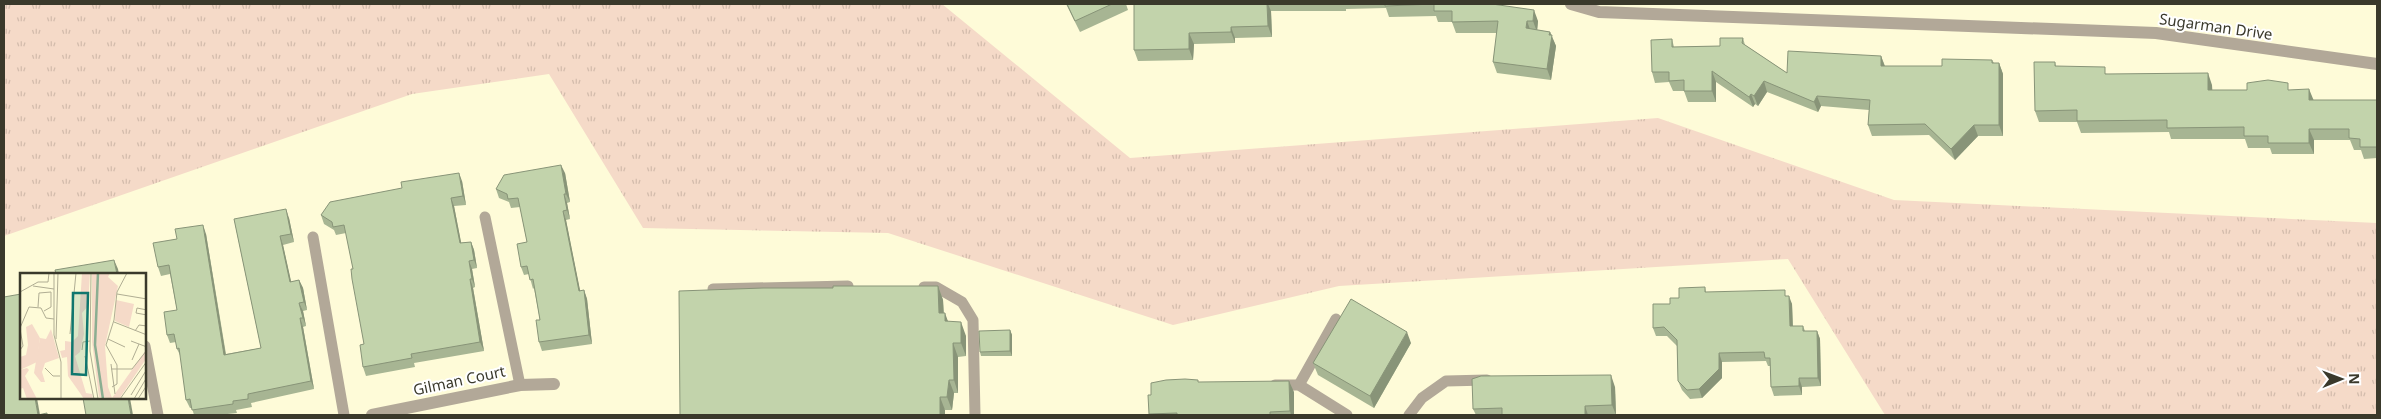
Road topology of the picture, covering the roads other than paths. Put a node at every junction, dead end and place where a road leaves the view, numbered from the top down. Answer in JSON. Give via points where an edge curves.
{"nodes":[{"id":1,"x":1571,"y":4,"type":"edge"},
{"id":2,"x":2377,"y":64,"type":"edge"},
{"id":3,"x":485,"y":217,"type":"dead end"},
{"id":4,"x":313,"y":237,"type":"dead end"},
{"id":5,"x":859,"y":286,"type":"edge"},
{"id":6,"x":908,"y":287,"type":"edge"},
{"id":7,"x":714,"y":289,"type":"edge"},
{"id":8,"x":1336,"y":319,"type":"dead end"},
{"id":9,"x":146,"y":351,"type":"edge"},
{"id":10,"x":1504,"y":380,"type":"edge"},
{"id":11,"x":520,"y":384,"type":"junction"},
{"id":12,"x":554,"y":384,"type":"dead end"},
{"id":13,"x":1261,"y":384,"type":"edge"},
{"id":14,"x":1299,"y":385,"type":"junction"},
{"id":15,"x":158,"y":415,"type":"edge"},
{"id":16,"x":344,"y":415,"type":"edge"},
{"id":17,"x":372,"y":415,"type":"edge"},
{"id":18,"x":975,"y":415,"type":"edge"},
{"id":19,"x":1347,"y":415,"type":"edge"},
{"id":20,"x":1410,"y":415,"type":"edge"}],
"edges":[{"from":1,"to":2,"type":"street","name":"Sugarman Drive","via":[[1599,12],[2156,33]]},
{"from":3,"to":11,"type":"lane"},
{"from":4,"to":16,"type":"lane"},
{"from":5,"to":7,"type":"lane"},
{"from":6,"to":18,"type":"lane","via":[[936,287],[962,302],[973,320]]},
{"from":8,"to":14,"type":"lane"},
{"from":9,"to":15,"type":"lane"},
{"from":10,"to":20,"type":"lane","via":[[1446,381],[1422,398]]},
{"from":11,"to":12,"type":"street","name":"Gilman Court"},
{"from":11,"to":17,"type":"street","name":"Gilman Court"},
{"from":13,"to":14,"type":"lane"},
{"from":14,"to":19,"type":"lane"}]}
